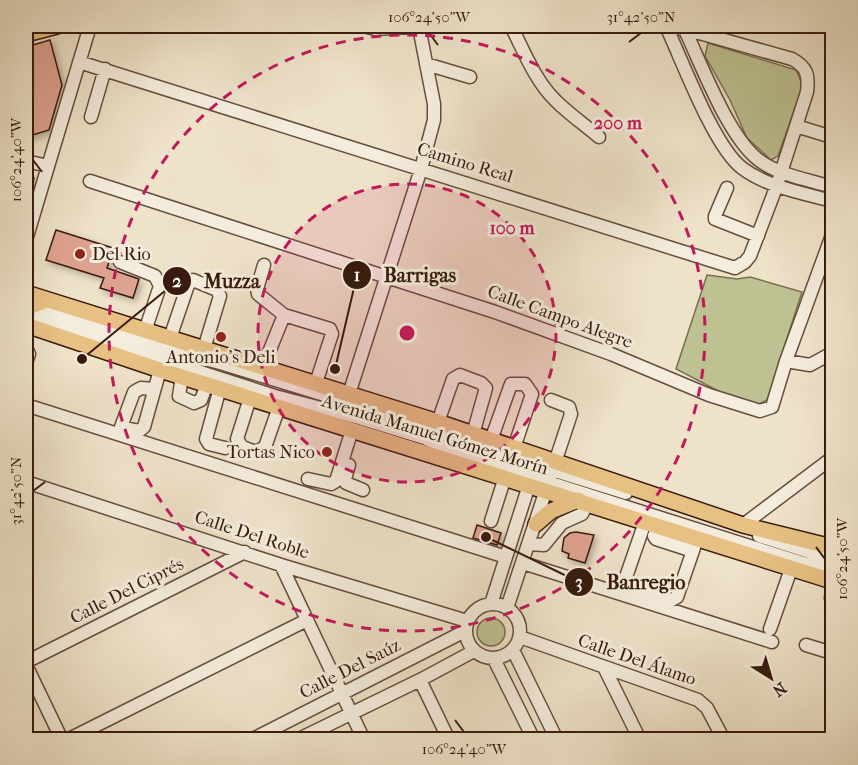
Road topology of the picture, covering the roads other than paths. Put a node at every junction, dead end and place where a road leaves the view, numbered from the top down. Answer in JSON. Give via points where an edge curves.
{"nodes":[{"id":1,"x":57,"y":26,"type":"edge"},
{"id":2,"x":90,"y":26,"type":"edge"},
{"id":3,"x":424,"y":26,"type":"edge"},
{"id":4,"x":511,"y":26,"type":"edge"},
{"id":5,"x":667,"y":26,"type":"edge"},
{"id":6,"x":753,"y":26,"type":"edge"},
{"id":7,"x":760,"y":26,"type":"edge"},
{"id":8,"x":371,"y":27,"type":"edge"},
{"id":9,"x":684,"y":27,"type":"edge"},
{"id":10,"x":26,"y":34,"type":"edge"},
{"id":11,"x":80,"y":62,"type":"junction"},
{"id":12,"x":426,"y":64,"type":"junction"},
{"id":13,"x":105,"y":69,"type":"junction"},
{"id":14,"x":470,"y":77,"type":"dead end"},
{"id":15,"x":91,"y":117,"type":"dead end"},
{"id":16,"x":796,"y":126,"type":"junction"},
{"id":17,"x":599,"y":137,"type":"dead end"},
{"id":18,"x":832,"y":137,"type":"edge"},
{"id":19,"x":26,"y":162,"type":"edge"},
{"id":20,"x":48,"y":166,"type":"junction"},
{"id":21,"x":421,"y":169,"type":"junction"},
{"id":22,"x":782,"y":171,"type":"junction"},
{"id":23,"x":90,"y":181,"type":"dead end"},
{"id":24,"x":777,"y":185,"type":"junction"},
{"id":25,"x":832,"y":187,"type":"edge"},
{"id":26,"x":727,"y":188,"type":"dead end"},
{"id":27,"x":832,"y":201,"type":"edge"},
{"id":28,"x":832,"y":234,"type":"edge"},
{"id":29,"x":758,"y":236,"type":"junction"},
{"id":30,"x":26,"y":240,"type":"edge"},
{"id":31,"x":120,"y":262,"type":"dead end"},
{"id":32,"x":264,"y":265,"type":"dead end"},
{"id":33,"x":386,"y":276,"type":"junction"},
{"id":34,"x":27,"y":313,"type":"edge"},
{"id":35,"x":284,"y":315,"type":"junction"},
{"id":36,"x":145,"y":330,"type":"junction"},
{"id":37,"x":170,"y":338,"type":"junction"},
{"id":38,"x":26,"y":348,"type":"edge"},
{"id":39,"x":204,"y":349,"type":"junction"},
{"id":40,"x":832,"y":353,"type":"edge"},
{"id":41,"x":786,"y":361,"type":"junction"},
{"id":42,"x":26,"y":363,"type":"edge"},
{"id":43,"x":263,"y":367,"type":"junction"},
{"id":44,"x":160,"y":370,"type":"junction"},
{"id":45,"x":182,"y":376,"type":"junction"},
{"id":46,"x":316,"y":383,"type":"junction"},
{"id":47,"x":213,"y":386,"type":"junction"},
{"id":48,"x":154,"y":389,"type":"junction"},
{"id":49,"x":349,"y":394,"type":"junction"},
{"id":50,"x":26,"y":398,"type":"edge"},
{"id":51,"x":250,"y":398,"type":"junction"},
{"id":52,"x":551,"y":400,"type":"dead end"},
{"id":53,"x":26,"y":405,"type":"edge"},
{"id":54,"x":279,"y":407,"type":"junction"},
{"id":55,"x":438,"y":422,"type":"junction"},
{"id":56,"x":121,"y":427,"type":"junction"},
{"id":57,"x":356,"y":431,"type":"junction"},
{"id":58,"x":473,"y":434,"type":"junction"},
{"id":59,"x":491,"y":440,"type":"junction"},
{"id":60,"x":225,"y":448,"type":"dead end"},
{"id":61,"x":514,"y":448,"type":"junction"},
{"id":62,"x":832,"y":458,"type":"edge"},
{"id":63,"x":553,"y":466,"type":"junction"},
{"id":64,"x":505,"y":477,"type":"junction"},
{"id":65,"x":308,"y":479,"type":"dead end"},
{"id":66,"x":26,"y":482,"type":"edge"},
{"id":67,"x":529,"y":485,"type":"junction"},
{"id":68,"x":547,"y":487,"type":"junction"},
{"id":69,"x":363,"y":490,"type":"dead end"},
{"id":70,"x":582,"y":502,"type":"junction"},
{"id":71,"x":491,"y":521,"type":"dead end"},
{"id":72,"x":536,"y":524,"type":"junction"},
{"id":73,"x":651,"y":524,"type":"junction"},
{"id":74,"x":743,"y":525,"type":"junction"},
{"id":75,"x":529,"y":544,"type":"junction"},
{"id":76,"x":695,"y":545,"type":"junction"},
{"id":77,"x":832,"y":547,"type":"edge"},
{"id":78,"x":245,"y":552,"type":"junction"},
{"id":79,"x":506,"y":558,"type":"junction"},
{"id":80,"x":832,"y":559,"type":"edge"},
{"id":81,"x":523,"y":562,"type":"junction"},
{"id":82,"x":281,"y":565,"type":"junction"},
{"id":83,"x":790,"y":569,"type":"junction"},
{"id":84,"x":832,"y":570,"type":"edge"},
{"id":85,"x":832,"y":580,"type":"edge"},
{"id":86,"x":832,"y":591,"type":"edge"},
{"id":87,"x":832,"y":602,"type":"edge"},
{"id":88,"x":491,"y":604,"type":"junction"},
{"id":89,"x":507,"y":608,"type":"junction"},
{"id":90,"x":307,"y":620,"type":"junction"},
{"id":91,"x":466,"y":626,"type":"junction"},
{"id":92,"x":770,"y":628,"type":"dead end"},
{"id":93,"x":520,"y":637,"type":"junction"},
{"id":94,"x":772,"y":642,"type":"dead end"},
{"id":95,"x":806,"y":645,"type":"dead end"},
{"id":96,"x":513,"y":650,"type":"junction"},
{"id":97,"x":474,"y":651,"type":"junction"},
{"id":98,"x":832,"y":653,"type":"edge"},
{"id":99,"x":494,"y":659,"type":"junction"},
{"id":100,"x":26,"y":664,"type":"edge"},
{"id":101,"x":604,"y":667,"type":"junction"},
{"id":102,"x":420,"y":680,"type":"junction"},
{"id":103,"x":342,"y":694,"type":"junction"},
{"id":104,"x":542,"y":709,"type":"junction"},
{"id":105,"x":351,"y":713,"type":"junction"},
{"id":106,"x":523,"y":717,"type":"junction"},
{"id":107,"x":62,"y":740,"type":"edge"},
{"id":108,"x":67,"y":740,"type":"edge"},
{"id":109,"x":251,"y":740,"type":"edge"},
{"id":110,"x":297,"y":740,"type":"edge"},
{"id":111,"x":364,"y":740,"type":"edge"},
{"id":112,"x":449,"y":740,"type":"edge"},
{"id":113,"x":534,"y":740,"type":"edge"},
{"id":114,"x":557,"y":740,"type":"edge"},
{"id":115,"x":640,"y":740,"type":"edge"},
{"id":116,"x":724,"y":740,"type":"edge"}],
"edges":[{"from":1,"to":10,"type":"main road"},
{"from":2,"to":11,"type":"street"},
{"from":3,"to":8,"type":"street"},
{"from":3,"to":12,"type":"street"},
{"from":4,"to":17,"type":"street","via":[[548,93]]},
{"from":5,"to":9,"type":"street"},
{"from":5,"to":24,"type":"street","via":[[728,152],[741,167]]},
{"from":6,"to":7,"type":"street"},
{"from":9,"to":16,"type":"street","name":"Camino Real","via":[[800,63],[807,71],[808,84]]},
{"from":9,"to":22,"type":"street","via":[[740,141],[763,163]]},
{"from":11,"to":13,"type":"street","name":"Camino Real"},
{"from":11,"to":20,"type":"street"},
{"from":12,"to":14,"type":"street"},
{"from":12,"to":21,"type":"street","via":[[435,115]]},
{"from":13,"to":15,"type":"street"},
{"from":13,"to":21,"type":"street","name":"Camino Real"},
{"from":16,"to":18,"type":"street"},
{"from":16,"to":22,"type":"street","name":"Camino Real"},
{"from":19,"to":20,"type":"street"},
{"from":20,"to":30,"type":"street"},
{"from":21,"to":29,"type":"street","name":"Camino Real","via":[[729,267],[745,262]]},
{"from":21,"to":33,"type":"street"},
{"from":22,"to":24,"type":"street","name":"Camino Real"},
{"from":22,"to":25,"type":"street"},
{"from":23,"to":33,"type":"street","name":"Calle Campo Alegre"},
{"from":24,"to":27,"type":"street"},
{"from":24,"to":29,"type":"street","name":"Camino Real"},
{"from":26,"to":29,"type":"street","via":[[715,219]]},
{"from":28,"to":41,"type":"street","name":"Calle Campo Alegre"},
{"from":31,"to":36,"type":"street","via":[[155,276],[160,283]]},
{"from":32,"to":35,"type":"street","via":[[258,294]]},
{"from":33,"to":41,"type":"street","name":"Calle Campo Alegre","via":[[506,315],[709,395],[760,411],[772,407]]},
{"from":33,"to":49,"type":"street"},
{"from":34,"to":36,"type":"main road","name":"Avenida Manuel Gómez Morín","via":[[47,300]]},
{"from":34,"to":44,"type":"main road","name":"Avenida Manuel Gómez Morín"},
{"from":34,"to":63,"type":"street","via":[[220,363],[423,425],[461,442]]},
{"from":34,"to":68,"type":"street","via":[[285,399],[424,438],[450,452]]},
{"from":35,"to":43,"type":"street"},
{"from":35,"to":46,"type":"street","via":[[331,331]]},
{"from":36,"to":37,"type":"main road","name":"Avenida Manuel Gómez Morín"},
{"from":37,"to":39,"type":"main road","name":"Avenida Manuel Gómez Morín"},
{"from":37,"to":39,"type":"street","via":[[193,280],[217,290],[219,296]]},
{"from":38,"to":42,"type":"street"},
{"from":39,"to":43,"type":"main road","name":"Avenida Manuel Gómez Morín"},
{"from":40,"to":41,"type":"street","via":[[810,364]]},
{"from":43,"to":46,"type":"main road","name":"Avenida Manuel Gómez Morín"},
{"from":44,"to":45,"type":"main road","name":"Avenida Manuel Gómez Morín"},
{"from":44,"to":48,"type":"street"},
{"from":45,"to":47,"type":"main road","name":"Avenida Manuel Gómez Morín"},
{"from":45,"to":47,"type":"street","via":[[179,396],[194,403]]},
{"from":46,"to":49,"type":"main road","name":"Avenida Manuel Gómez Morín"},
{"from":47,"to":51,"type":"main road","name":"Avenida Manuel Gómez Morín"},
{"from":47,"to":60,"type":"street","via":[[206,439],[209,444]]},
{"from":48,"to":56,"type":"street","via":[[134,392]]},
{"from":48,"to":56,"type":"street","via":[[144,427],[139,431]]},
{"from":49,"to":55,"type":"main road","name":"Avenida Manuel Gómez Morín"},
{"from":50,"to":56,"type":"street"},
{"from":51,"to":54,"type":"main road","name":"Avenida Manuel Gómez Morín"},
{"from":51,"to":54,"type":"street","via":[[237,439],[242,447],[256,452],[265,447]]},
{"from":52,"to":63,"type":"street","via":[[571,409]]},
{"from":53,"to":79,"type":"street"},
{"from":54,"to":57,"type":"main road","name":"Avenida Manuel Gómez Morín"},
{"from":55,"to":58,"type":"main road","name":"Avenida Manuel Gómez Morín"},
{"from":55,"to":58,"type":"street","via":[[453,379],[460,375],[486,388]]},
{"from":57,"to":64,"type":"main road","name":"Avenida Manuel Gómez Morín"},
{"from":57,"to":65,"type":"street","via":[[336,480],[331,484]]},
{"from":57,"to":69,"type":"street","via":[[345,479],[349,486]]},
{"from":58,"to":59,"type":"main road","name":"Avenida Manuel Gómez Morín"},
{"from":59,"to":61,"type":"main road","name":"Avenida Manuel Gómez Morín"},
{"from":59,"to":61,"type":"street","via":[[510,384],[525,384],[532,394]]},
{"from":61,"to":63,"type":"main road","name":"Avenida Manuel Gómez Morín"},
{"from":62,"to":74,"type":"street"},
{"from":63,"to":68,"type":"street"},
{"from":63,"to":74,"type":"main road","name":"Avenida Manuel Gómez Morín"},
{"from":63,"to":80,"type":"street"},
{"from":64,"to":67,"type":"main road","name":"Avenida Manuel Gómez Morín"},
{"from":64,"to":71,"type":"street"},
{"from":66,"to":78,"type":"street","name":"Calle Del Roble"},
{"from":67,"to":68,"type":"main road","name":"Avenida Manuel Gómez Morín"},
{"from":67,"to":79,"type":"street"},
{"from":68,"to":70,"type":"main road","name":"Avenida Manuel Gómez Morín"},
{"from":68,"to":72,"type":"street"},
{"from":68,"to":84,"type":"street"},
{"from":70,"to":72,"type":"main road","via":[[551,511]]},
{"from":70,"to":73,"type":"main road","name":"Avenida Manuel Gómez Morín"},
{"from":70,"to":75,"type":"street","via":[[582,514],[557,527],[548,543]]},
{"from":72,"to":75,"type":"street"},
{"from":73,"to":76,"type":"main road","name":"Avenida Manuel Gómez Morín"},
{"from":73,"to":76,"type":"street","via":[[626,577],[629,587],[674,600]]},
{"from":74,"to":77,"type":"main road","name":"Avenida Manuel Gómez Morín"},
{"from":75,"to":81,"type":"street"},
{"from":76,"to":83,"type":"main road","name":"Avenida Manuel Gómez Morín"},
{"from":78,"to":82,"type":"street","name":"Calle Del Roble"},
{"from":78,"to":100,"type":"street","name":"Calle Del Ciprés"},
{"from":79,"to":88,"type":"street"},
{"from":81,"to":89,"type":"street"},
{"from":81,"to":94,"type":"street"},
{"from":82,"to":90,"type":"street"},
{"from":82,"to":91,"type":"street","name":"Calle Del Roble"},
{"from":83,"to":85,"type":"main road","name":"Avenida Manuel Gómez Morín"},
{"from":83,"to":92,"type":"street"},
{"from":86,"to":87,"type":"street"},
{"from":88,"to":89,"type":"street"},
{"from":88,"to":91,"type":"street","via":[[476,609]]},
{"from":89,"to":93,"type":"street","via":[[518,620]]},
{"from":90,"to":103,"type":"street"},
{"from":90,"to":108,"type":"street"},
{"from":91,"to":97,"type":"street"},
{"from":91,"to":103,"type":"street","name":"Calle Del Saúz"},
{"from":93,"to":96,"type":"street"},
{"from":93,"to":101,"type":"street","name":"Calle Del Álamo"},
{"from":95,"to":98,"type":"street"},
{"from":96,"to":99,"type":"street"},
{"from":96,"to":104,"type":"street"},
{"from":97,"to":99,"type":"street"},
{"from":97,"to":102,"type":"street"},
{"from":99,"to":106,"type":"street"},
{"from":100,"to":107,"type":"street"},
{"from":101,"to":115,"type":"street"},
{"from":101,"to":116,"type":"street","name":"Calle Del Álamo","via":[[698,700],[707,708]]},
{"from":102,"to":105,"type":"street"},
{"from":102,"to":112,"type":"street"},
{"from":103,"to":105,"type":"street"},
{"from":103,"to":109,"type":"street","name":"Calle Del Saúz"},
{"from":104,"to":106,"type":"street"},
{"from":104,"to":114,"type":"street"},
{"from":105,"to":110,"type":"street"},
{"from":105,"to":111,"type":"street"},
{"from":106,"to":113,"type":"street"}]}
